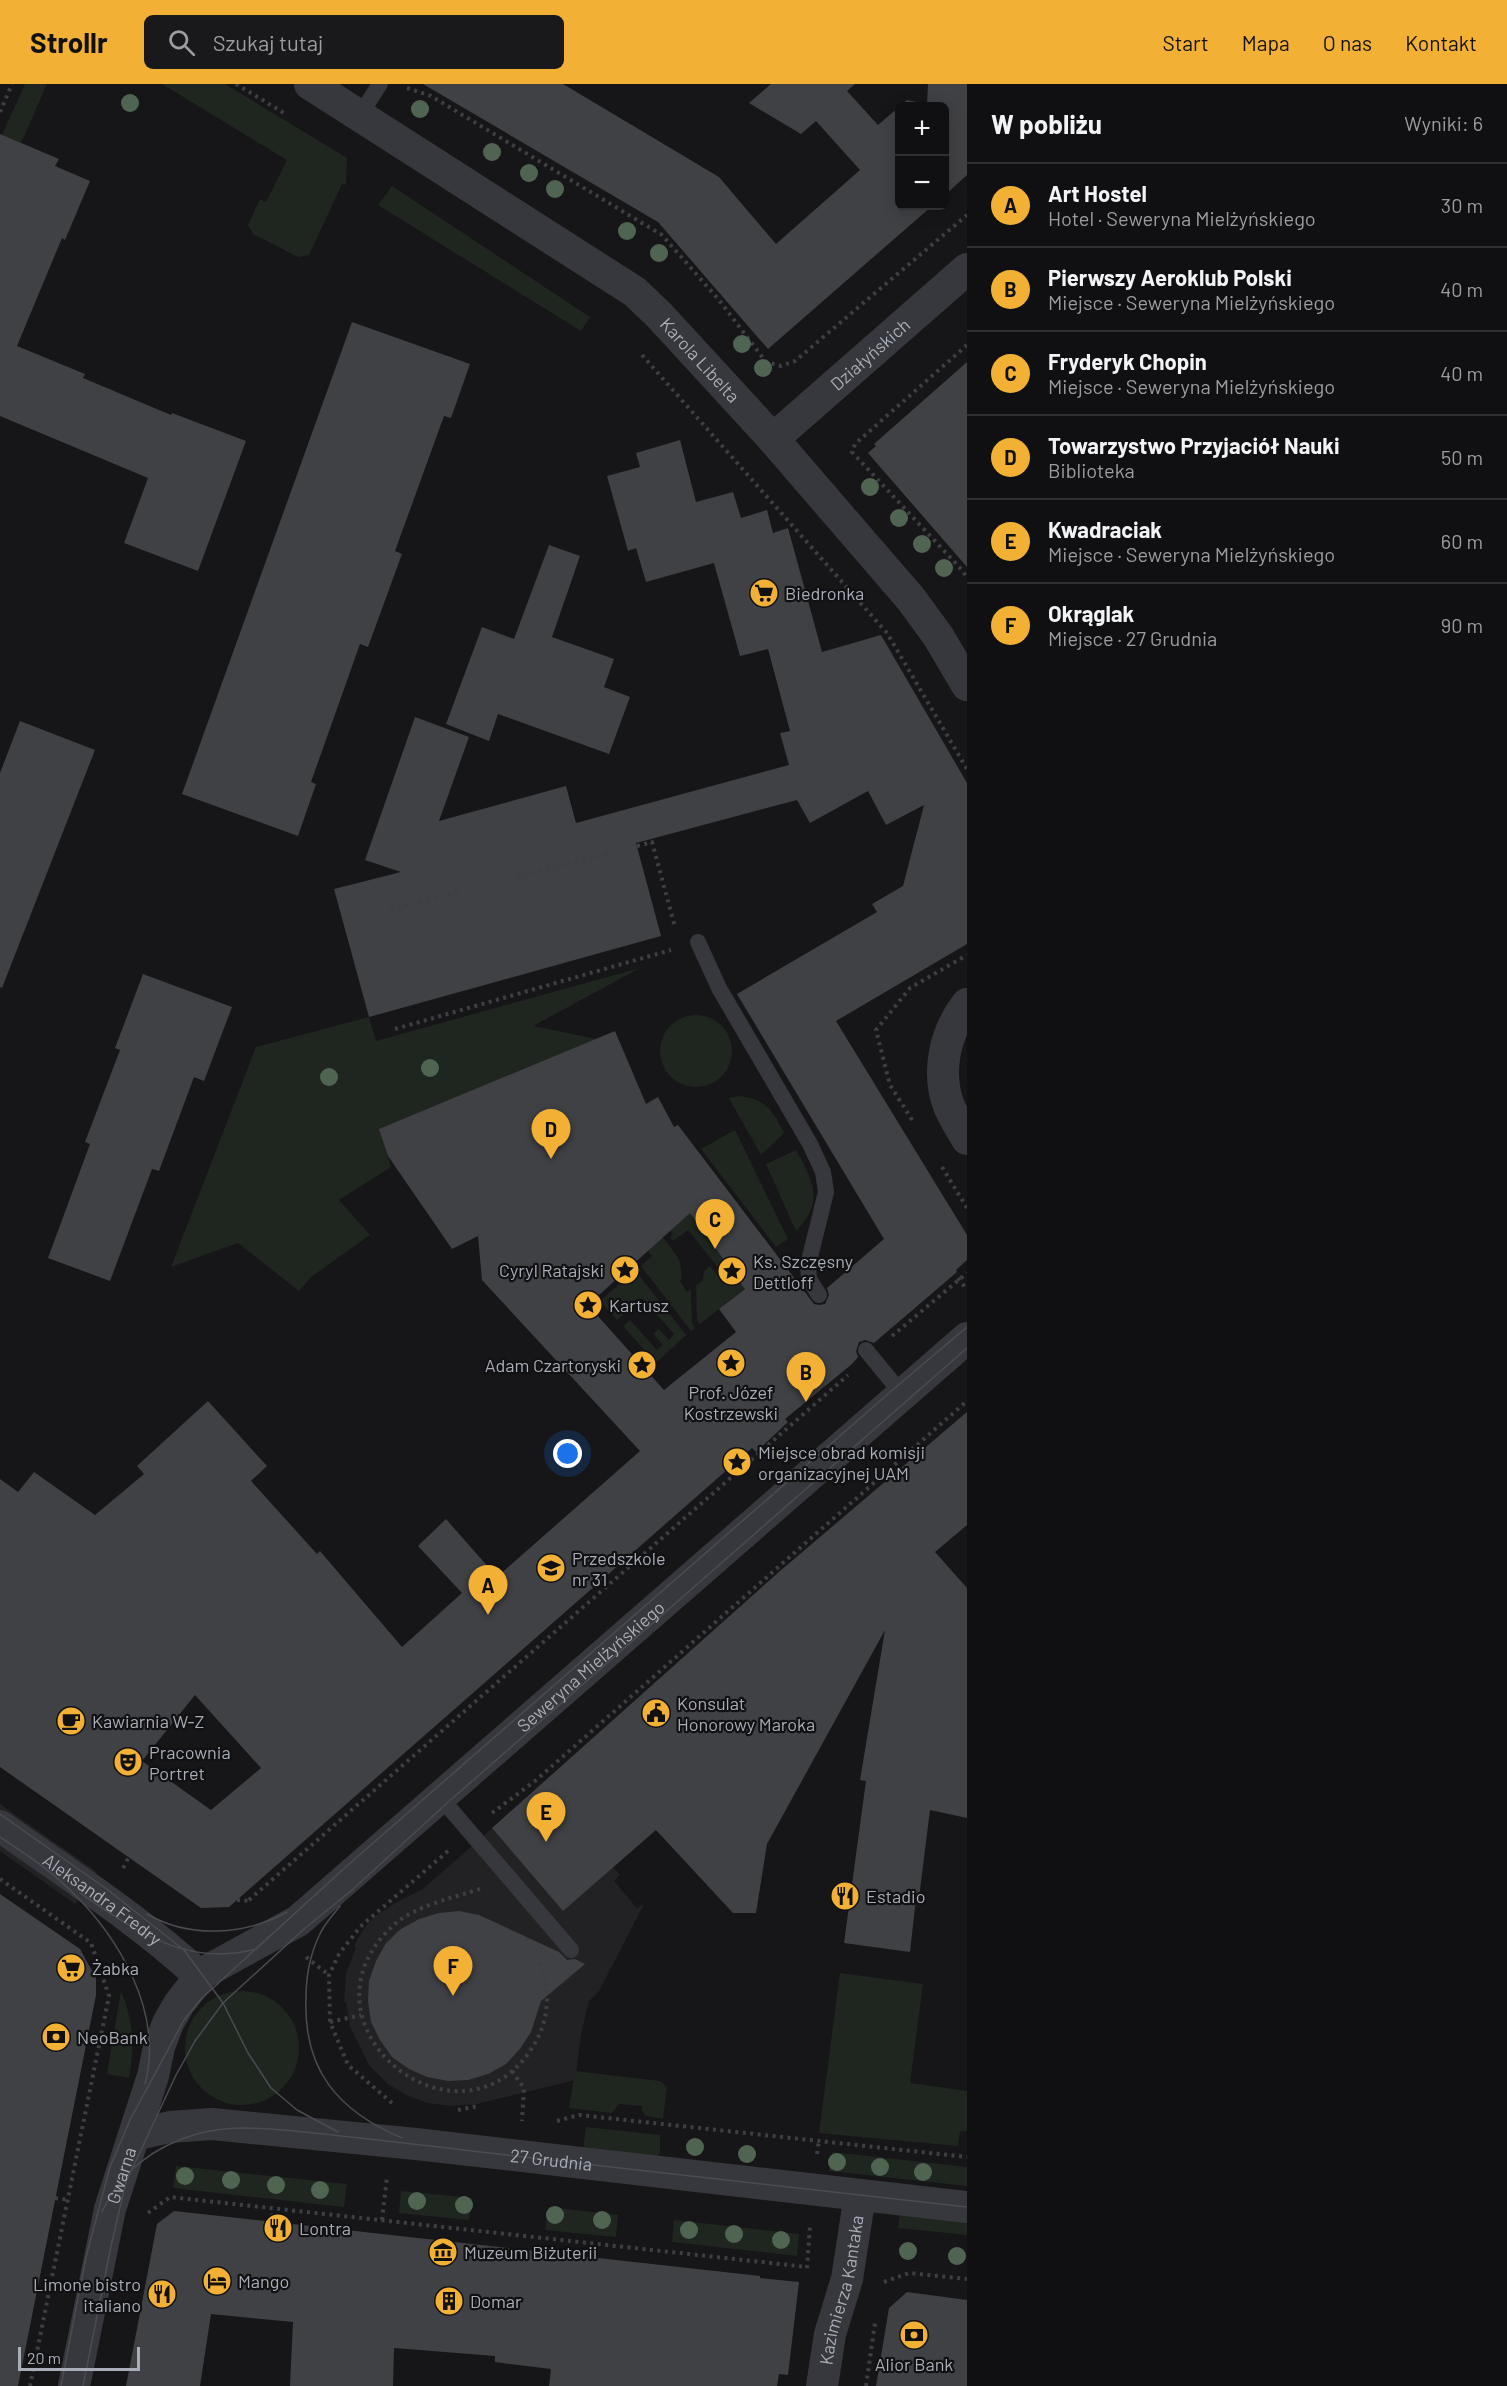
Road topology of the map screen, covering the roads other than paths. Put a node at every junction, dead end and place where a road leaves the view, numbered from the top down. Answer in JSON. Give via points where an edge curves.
{"nodes":[{"id":1,"x":310,"y":84,"type":"edge"},
{"id":2,"x":380,"y":84,"type":"edge"},
{"id":3,"x":360,"y":115,"type":"junction"},
{"id":4,"x":967,"y":269,"type":"edge"},
{"id":5,"x":773,"y":439,"type":"junction"},
{"id":6,"x":967,"y":685,"type":"edge"},
{"id":7,"x":698,"y":942,"type":"dead end"},
{"id":8,"x":967,"y":1004,"type":"edge"},
{"id":9,"x":967,"y":1139,"type":"edge"},
{"id":10,"x":819,"y":1295,"type":"dead end"},
{"id":11,"x":967,"y":1338,"type":"edge"},
{"id":12,"x":868,"y":1353,"type":"road end"},
{"id":13,"x":902,"y":1394,"type":"junction"},
{"id":14,"x":440,"y":1797,"type":"junction"},
{"id":15,"x":0,"y":1826,"type":"edge"},
{"id":16,"x":571,"y":1950,"type":"dead end"},
{"id":17,"x":200,"y":1976,"type":"junction"},
{"id":18,"x":134,"y":2135,"type":"junction"},
{"id":19,"x":860,"y":2195,"type":"junction"},
{"id":20,"x":967,"y":2207,"type":"edge"},
{"id":21,"x":74,"y":2386,"type":"edge"},
{"id":22,"x":822,"y":2386,"type":"edge"}],
"edges":[{"from":1,"to":3,"type":"street","name":"Karola Libelta"},
{"from":2,"to":3,"type":"lane"},
{"from":3,"to":5,"type":"street","name":"Karola Libelta","via":[[635,292]]},
{"from":4,"to":5,"type":"street","name":"Działyńskich"},
{"from":5,"to":6,"type":"street","name":"Karola Libelta","via":[[911,599]]},
{"from":7,"to":10,"type":"lane","via":[[718,988],[824,1172],[826,1192],[808,1265]]},
{"from":8,"to":9,"type":"street","via":[[948,1040],[943,1078],[949,1105]]},
{"from":11,"to":13,"type":"street","name":"Seweryna Mielżyńskiego"},
{"from":12,"to":13,"type":"lane"},
{"from":13,"to":14,"type":"street","name":"Seweryna Mielżyńskiego"},
{"from":14,"to":16,"type":"lane"},
{"from":14,"to":17,"type":"street","name":"Seweryna Mielżyńskiego","via":[[298,1921]]},
{"from":15,"to":17,"type":"street","name":"Aleksandra Fredry","via":[[102,1898]]},
{"from":17,"to":18,"type":"street","name":"Gwarna","via":[[168,2023]]},
{"from":18,"to":19,"type":"street","name":"27 Grudnia","via":[[212,2124]]},
{"from":18,"to":21,"type":"street","name":"Gwarna","via":[[110,2209]]},
{"from":19,"to":20,"type":"street","name":"27 Grudnia"},
{"from":19,"to":22,"type":"street","name":"Kazimierza Kantaka","via":[[847,2279],[830,2334]]}]}
